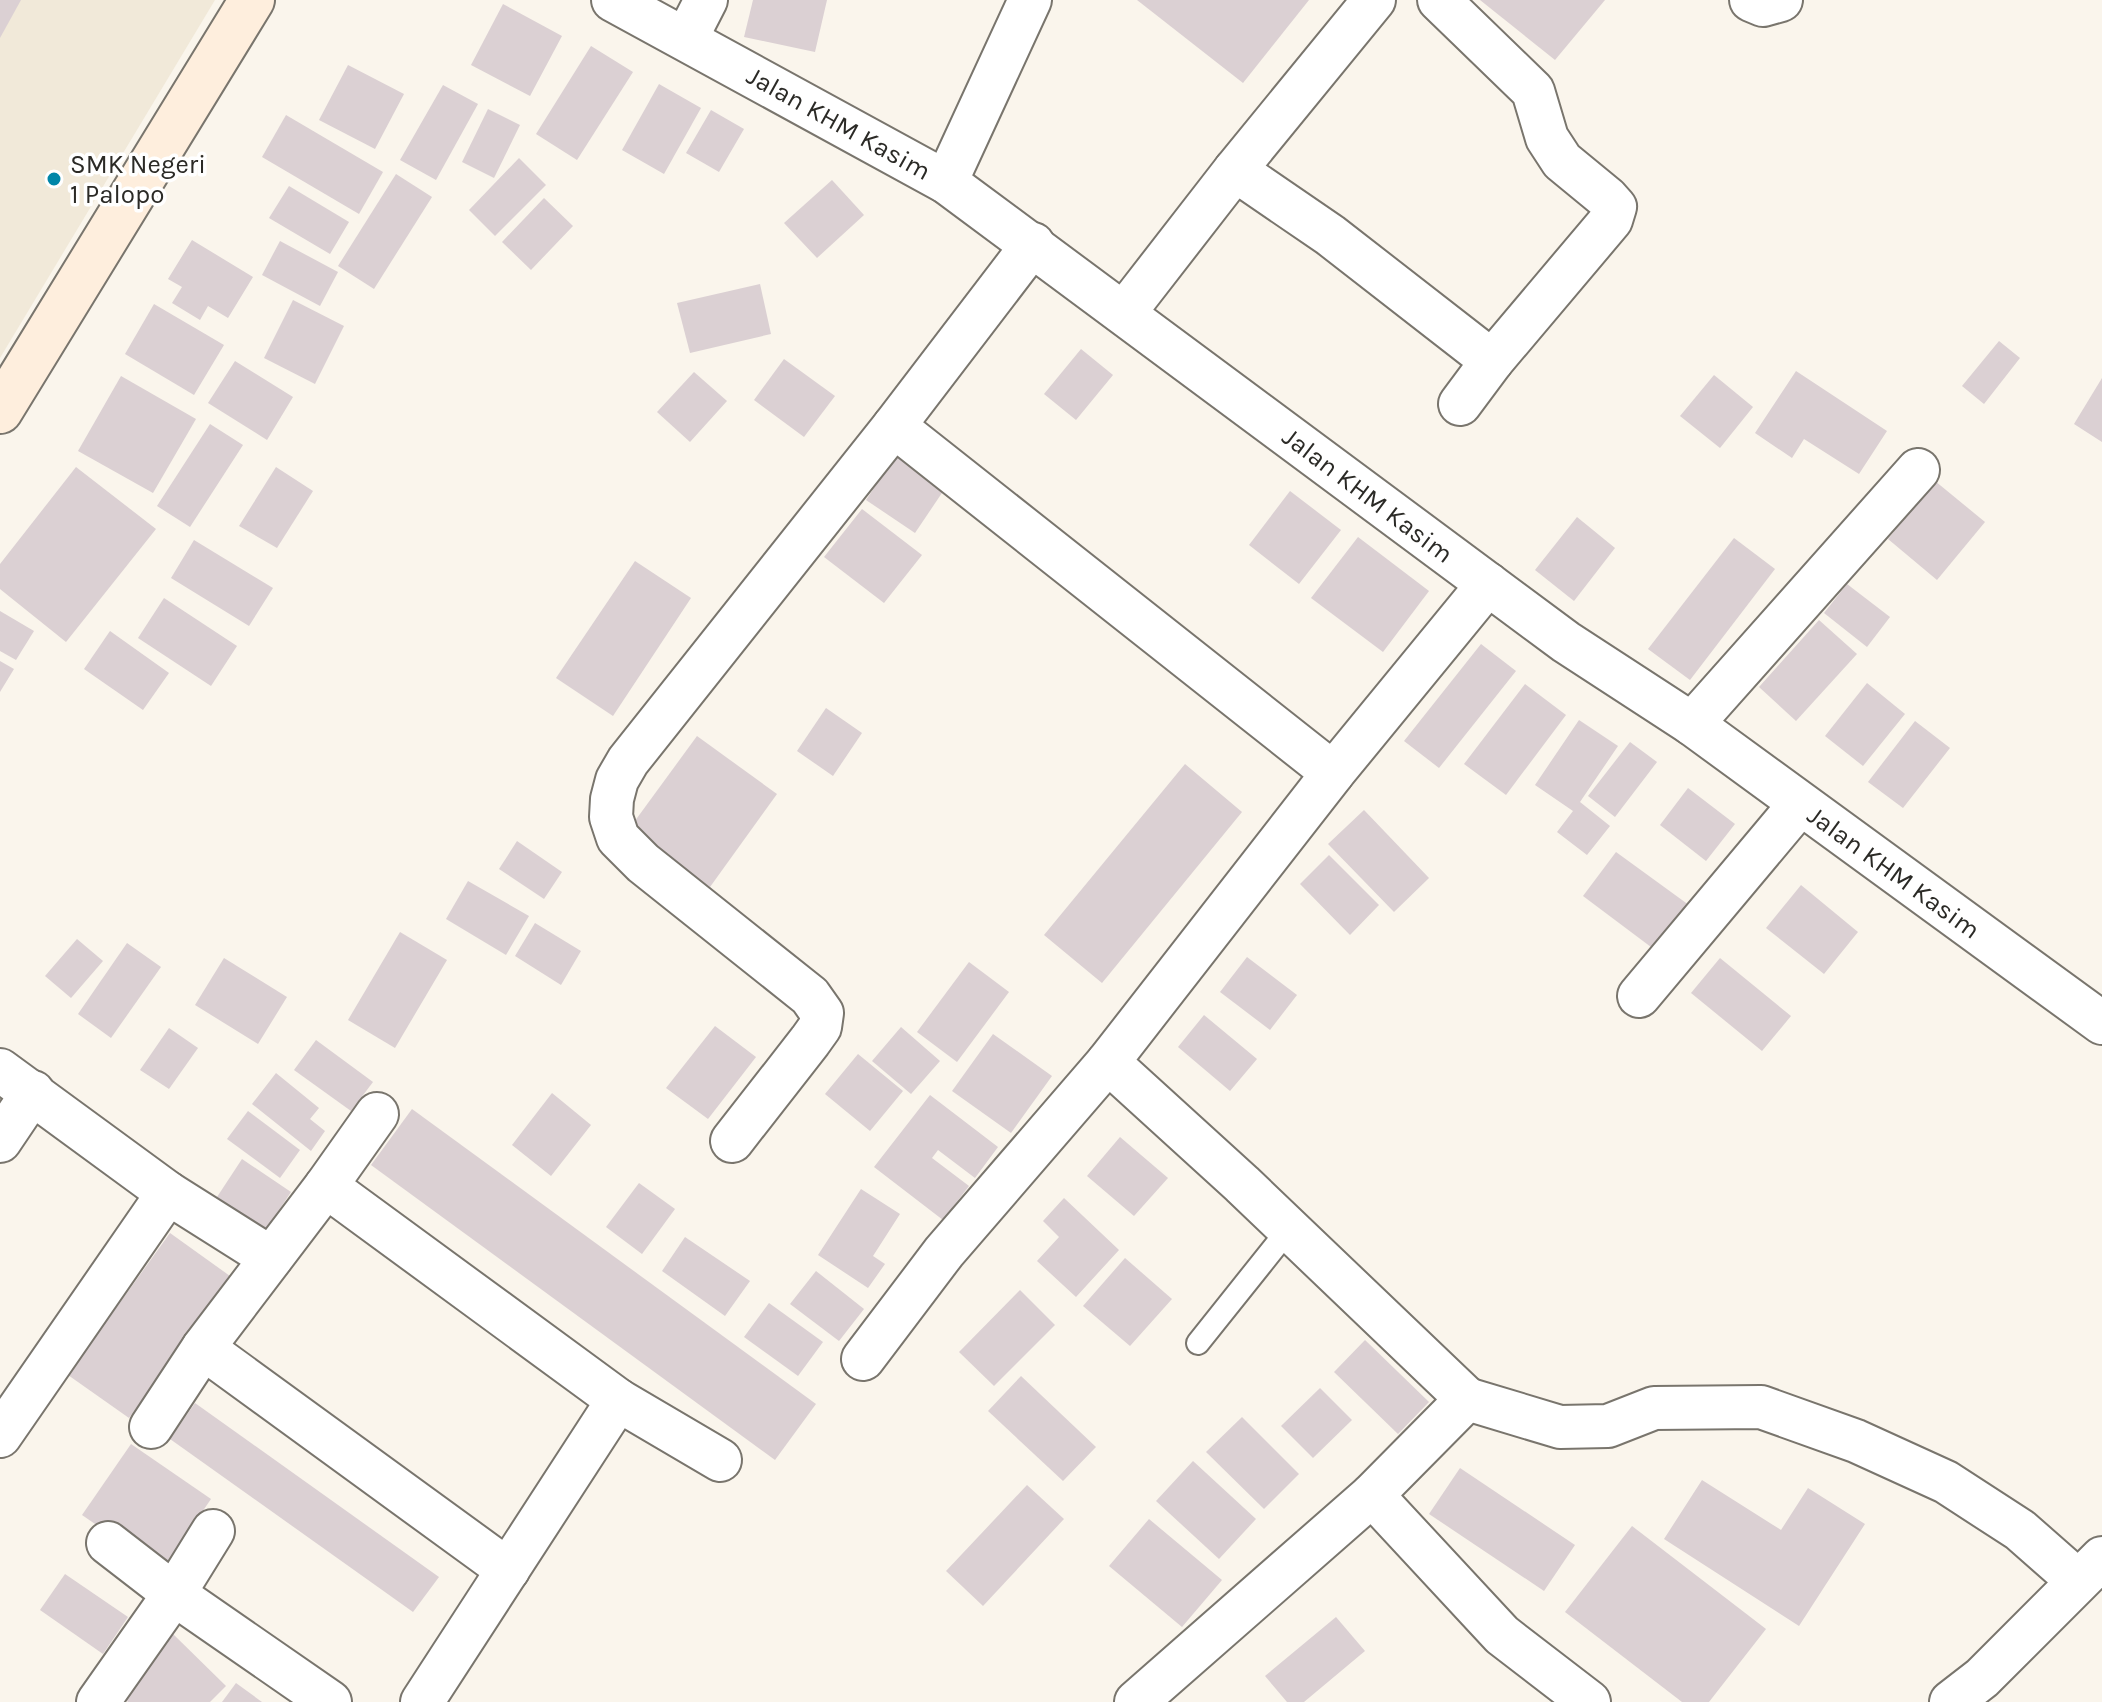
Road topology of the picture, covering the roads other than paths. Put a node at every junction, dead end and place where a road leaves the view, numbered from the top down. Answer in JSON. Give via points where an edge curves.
{"nodes":[{"id":1,"x":252,"y":0,"type":"edge"},
{"id":2,"x":613,"y":0,"type":"edge"},
{"id":3,"x":706,"y":0,"type":"edge"},
{"id":4,"x":1030,"y":0,"type":"edge"},
{"id":5,"x":1374,"y":0,"type":"edge"},
{"id":6,"x":1439,"y":0,"type":"edge"},
{"id":7,"x":1751,"y":0,"type":"edge"},
{"id":8,"x":1781,"y":0,"type":"edge"},
{"id":9,"x":686,"y":39,"type":"junction"},
{"id":10,"x":1235,"y":170,"type":"junction"},
{"id":11,"x":946,"y":182,"type":"junction"},
{"id":12,"x":1033,"y":244,"type":"junction"},
{"id":13,"x":1124,"y":313,"type":"junction"},
{"id":14,"x":1492,"y":361,"type":"junction"},
{"id":15,"x":1460,"y":404,"type":"dead end"},
{"id":16,"x":0,"y":411,"type":"edge"},
{"id":17,"x":894,"y":426,"type":"junction"},
{"id":18,"x":1918,"y":470,"type":"dead end"},
{"id":19,"x":1488,"y":584,"type":"junction"},
{"id":20,"x":1692,"y":724,"type":"junction"},
{"id":21,"x":1333,"y":773,"type":"junction"},
{"id":22,"x":1800,"y":804,"type":"junction"},
{"id":23,"x":1639,"y":996,"type":"dead end"},
{"id":24,"x":2102,"y":1023,"type":"edge"},
{"id":25,"x":1108,"y":1062,"type":"junction"},
{"id":26,"x":16,"y":1081,"type":"edge"},
{"id":27,"x":377,"y":1114,"type":"dead end"},
{"id":28,"x":0,"y":1141,"type":"edge"},
{"id":29,"x":732,"y":1141,"type":"dead end"},
{"id":30,"x":326,"y":1186,"type":"junction"},
{"id":31,"x":168,"y":1193,"type":"junction"},
{"id":32,"x":1289,"y":1229,"type":"junction"},
{"id":33,"x":271,"y":1258,"type":"junction"},
{"id":34,"x":1198,"y":1343,"type":"dead end"},
{"id":35,"x":203,"y":1348,"type":"junction"},
{"id":36,"x":863,"y":1359,"type":"dead end"},
{"id":37,"x":1467,"y":1399,"type":"junction"},
{"id":38,"x":618,"y":1400,"type":"junction"},
{"id":39,"x":151,"y":1427,"type":"dead end"},
{"id":40,"x":0,"y":1436,"type":"edge"},
{"id":41,"x":720,"y":1460,"type":"dead end"},
{"id":42,"x":1372,"y":1495,"type":"junction"},
{"id":43,"x":213,"y":1531,"type":"dead end"},
{"id":44,"x":108,"y":1543,"type":"dead end"},
{"id":45,"x":508,"y":1570,"type":"junction"},
{"id":46,"x":2090,"y":1570,"type":"edge"},
{"id":47,"x":174,"y":1594,"type":"junction"},
{"id":48,"x":98,"y":1702,"type":"edge"},
{"id":49,"x":330,"y":1702,"type":"edge"},
{"id":50,"x":422,"y":1702,"type":"edge"},
{"id":51,"x":1136,"y":1702,"type":"edge"},
{"id":52,"x":1589,"y":1702,"type":"edge"},
{"id":53,"x":1951,"y":1702,"type":"edge"}],
"edges":[{"from":1,"to":16,"type":"street"},
{"from":2,"to":9,"type":"street","name":"Jalan KHM Kasim"},
{"from":3,"to":9,"type":"street"},
{"from":4,"to":11,"type":"street"},
{"from":5,"to":10,"type":"street"},
{"from":6,"to":14,"type":"street","via":[[1533,91],[1547,138],[1562,161],[1615,207],[1611,220]]},
{"from":7,"to":8,"type":"street","via":[[1763,5]]},
{"from":9,"to":11,"type":"street","name":"Jalan KHM Kasim"},
{"from":10,"to":13,"type":"street"},
{"from":10,"to":14,"type":"street","via":[[1330,235]]},
{"from":11,"to":12,"type":"street","name":"Jalan KHM Kasim"},
{"from":12,"to":13,"type":"street","name":"Jalan KHM Kasim"},
{"from":12,"to":17,"type":"street"},
{"from":13,"to":19,"type":"street","name":"Jalan KHM Kasim"},
{"from":14,"to":15,"type":"street"},
{"from":17,"to":21,"type":"street"},
{"from":17,"to":29,"type":"street","via":[[628,761],[612,799],[618,838],[810,996],[822,1013],[820,1027]]},
{"from":18,"to":20,"type":"street"},
{"from":19,"to":20,"type":"street","name":"Jalan KHM Kasim"},
{"from":19,"to":21,"type":"street"},
{"from":20,"to":22,"type":"street","name":"Jalan KHM Kasim"},
{"from":21,"to":25,"type":"street"},
{"from":22,"to":23,"type":"street"},
{"from":22,"to":24,"type":"street","name":"Jalan KHM Kasim"},
{"from":25,"to":32,"type":"street"},
{"from":25,"to":36,"type":"street","via":[[944,1252]]},
{"from":26,"to":28,"type":"street"},
{"from":26,"to":31,"type":"street"},
{"from":27,"to":30,"type":"street"},
{"from":30,"to":33,"type":"street"},
{"from":30,"to":38,"type":"street"},
{"from":31,"to":33,"type":"street"},
{"from":31,"to":40,"type":"street"},
{"from":32,"to":34,"type":"lane"},
{"from":32,"to":37,"type":"street"},
{"from":33,"to":35,"type":"street"},
{"from":35,"to":39,"type":"street"},
{"from":35,"to":45,"type":"street"},
{"from":37,"to":42,"type":"street"},
{"from":37,"to":46,"type":"street","via":[[1560,1427],[1608,1426],[1654,1408],[1761,1407],[1856,1441],[1946,1482]]},
{"from":38,"to":41,"type":"street"},
{"from":38,"to":45,"type":"street"},
{"from":42,"to":51,"type":"street"},
{"from":42,"to":52,"type":"street","via":[[1502,1635]]},
{"from":43,"to":47,"type":"street"},
{"from":44,"to":47,"type":"street"},
{"from":45,"to":50,"type":"street"},
{"from":46,"to":53,"type":"street"},
{"from":47,"to":48,"type":"street"},
{"from":47,"to":49,"type":"street"}]}
